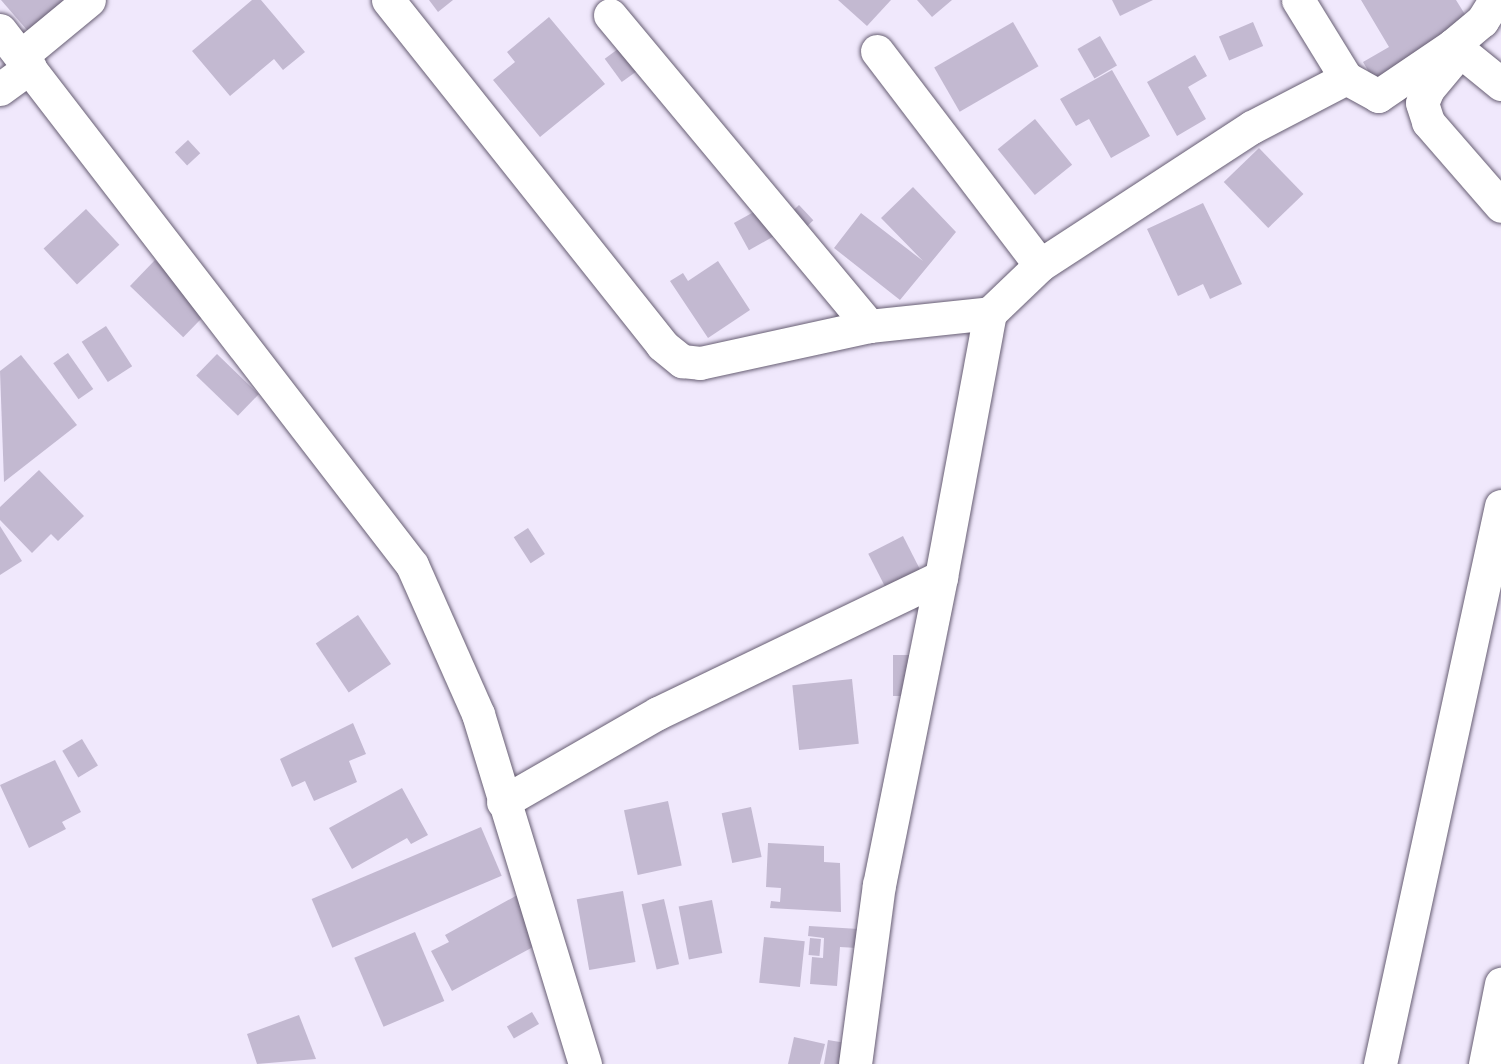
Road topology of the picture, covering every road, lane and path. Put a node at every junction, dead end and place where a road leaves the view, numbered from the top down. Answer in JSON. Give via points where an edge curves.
{"nodes":[{"id":1,"x":89,"y":0,"type":"edge"},
{"id":2,"x":388,"y":0,"type":"edge"},
{"id":3,"x":1298,"y":0,"type":"edge"},
{"id":4,"x":1495,"y":0,"type":"edge"},
{"id":5,"x":610,"y":15,"type":"dead end"},
{"id":6,"x":0,"y":30,"type":"edge"},
{"id":7,"x":1457,"y":48,"type":"junction"},
{"id":8,"x":877,"y":51,"type":"dead end"},
{"id":9,"x":25,"y":62,"type":"junction"},
{"id":10,"x":1346,"y":78,"type":"junction"},
{"id":11,"x":1501,"y":84,"type":"edge"},
{"id":12,"x":0,"y":89,"type":"edge"},
{"id":13,"x":1501,"y":206,"type":"edge"},
{"id":14,"x":1040,"y":265,"type":"junction"},
{"id":15,"x":990,"y":313,"type":"junction"},
{"id":16,"x":869,"y":326,"type":"junction"},
{"id":17,"x":1501,"y":506,"type":"edge"},
{"id":18,"x":941,"y":577,"type":"junction"},
{"id":19,"x":503,"y":802,"type":"junction"},
{"id":20,"x":1501,"y":984,"type":"edge"},
{"id":21,"x":585,"y":1064,"type":"edge"},
{"id":22,"x":855,"y":1064,"type":"edge"},
{"id":23,"x":1380,"y":1064,"type":"edge"},
{"id":24,"x":1485,"y":1064,"type":"edge"}],
"edges":[{"from":1,"to":9,"type":"street"},
{"from":2,"to":16,"type":"street","via":[[662,345],[682,360],[700,363]]},
{"from":3,"to":10,"type":"street"},
{"from":4,"to":7,"type":"street"},
{"from":5,"to":16,"type":"street"},
{"from":6,"to":9,"type":"street"},
{"from":7,"to":10,"type":"street","via":[[1378,96]]},
{"from":7,"to":11,"type":"street"},
{"from":7,"to":13,"type":"street","via":[[1422,103],[1428,122]]},
{"from":8,"to":14,"type":"street"},
{"from":9,"to":12,"type":"street"},
{"from":9,"to":19,"type":"street","via":[[412,565],[478,714]]},
{"from":10,"to":14,"type":"street","via":[[1252,127]]},
{"from":14,"to":15,"type":"street"},
{"from":15,"to":16,"type":"street"},
{"from":15,"to":18,"type":"street"},
{"from":17,"to":23,"type":"street"},
{"from":18,"to":19,"type":"street","via":[[658,713]]},
{"from":18,"to":22,"type":"street","via":[[879,885]]},
{"from":19,"to":21,"type":"street"},
{"from":20,"to":24,"type":"street"}]}
